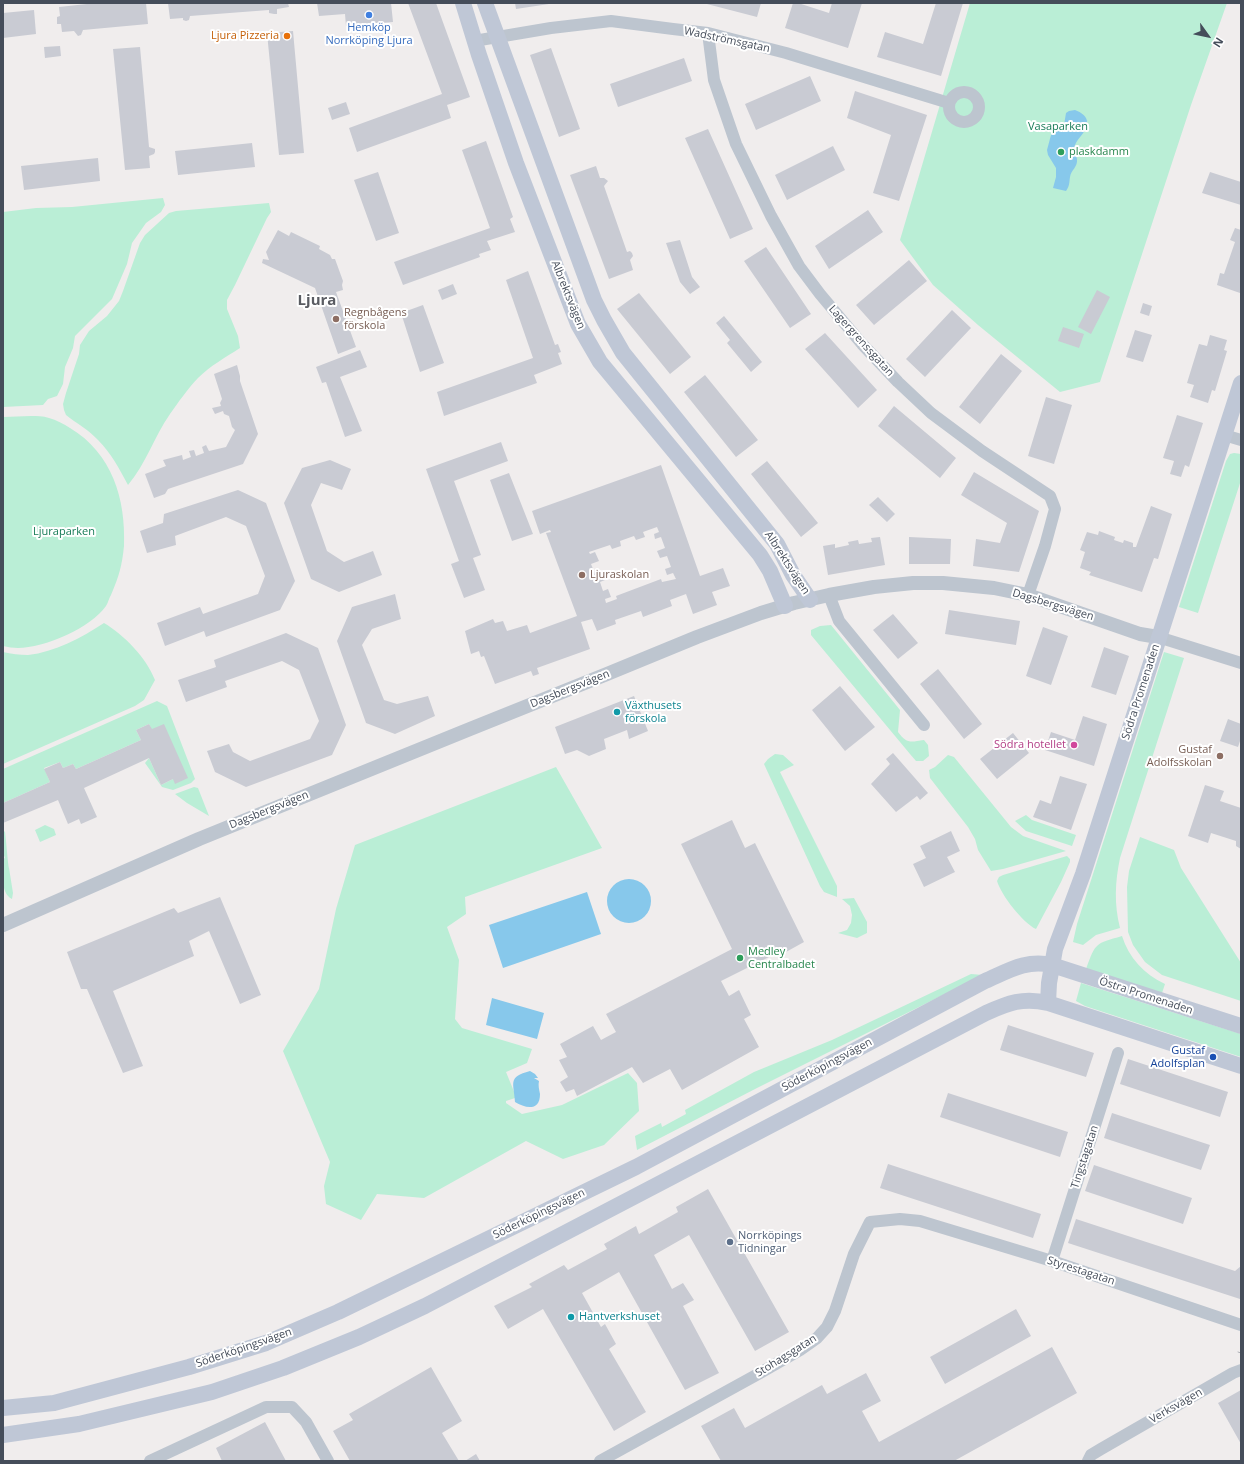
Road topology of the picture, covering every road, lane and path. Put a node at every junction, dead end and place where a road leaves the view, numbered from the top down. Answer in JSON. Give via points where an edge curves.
{"nodes":[{"id":1,"x":463,"y":3,"type":"edge"},
{"id":2,"x":485,"y":3,"type":"edge"},
{"id":3,"x":708,"y":34,"type":"junction"},
{"id":4,"x":497,"y":36,"type":"junction"},
{"id":5,"x":474,"y":41,"type":"junction"},
{"id":6,"x":949,"y":103,"type":"dead end"},
{"id":7,"x":1241,"y":382,"type":"edge"},
{"id":8,"x":1224,"y":435,"type":"junction"},
{"id":9,"x":1241,"y":440,"type":"edge"},
{"id":10,"x":829,"y":594,"type":"junction"},
{"id":11,"x":1028,"y":595,"type":"junction"},
{"id":12,"x":810,"y":600,"type":"junction"},
{"id":13,"x":785,"y":606,"type":"junction"},
{"id":14,"x":1158,"y":637,"type":"junction"},
{"id":15,"x":1241,"y":663,"type":"edge"},
{"id":16,"x":924,"y":725,"type":"dead end"},
{"id":17,"x":3,"y":925,"type":"edge"},
{"id":18,"x":1052,"y":965,"type":"junction"},
{"id":19,"x":1048,"y":1003,"type":"junction"},
{"id":20,"x":1241,"y":1026,"type":"edge"},
{"id":21,"x":1118,"y":1053,"type":"dead end"},
{"id":22,"x":1241,"y":1066,"type":"edge"},
{"id":23,"x":920,"y":1221,"type":"joint"},
{"id":24,"x":1052,"y":1261,"type":"junction"},
{"id":25,"x":1241,"y":1325,"type":"edge"},
{"id":26,"x":1241,"y":1370,"type":"edge"},
{"id":27,"x":3,"y":1408,"type":"edge"},
{"id":28,"x":3,"y":1435,"type":"edge"},
{"id":29,"x":1111,"y":1443,"type":"junction"},
{"id":30,"x":150,"y":1461,"type":"edge"},
{"id":31,"x":328,"y":1461,"type":"edge"},
{"id":32,"x":600,"y":1461,"type":"edge"},
{"id":33,"x":1088,"y":1461,"type":"edge"},
{"id":34,"x":1102,"y":1461,"type":"edge"}],
"edges":[{"from":1,"to":5,"type":"main road","name":"Albrektsvägen"},
{"from":2,"to":4,"type":"main road","name":"Albrektsvägen"},
{"from":3,"to":4,"type":"street","name":"Wadströmsgatan","via":[[611,21]]},
{"from":3,"to":6,"type":"street","name":"Wadströmsgatan","via":[[793,55]]},
{"from":3,"to":11,"type":"street","name":"Lagergrenssgatan","via":[[714,80],[736,144],[771,216],[799,266],[816,289],[867,349],[931,413],[1050,496],[1055,509]]},
{"from":4,"to":5,"type":"street","name":"Wadströmsgatan"},
{"from":4,"to":12,"type":"main road","name":"Albrektsvägen","via":[[594,300],[604,320],[623,353],[777,544]]},
{"from":5,"to":13,"type":"main road","name":"Albrektsvägen","via":[[516,163],[578,324],[600,362],[760,555]]},
{"from":7,"to":8,"type":"main road","name":"Södra Promenaden"},
{"from":8,"to":9,"type":"street"},
{"from":8,"to":14,"type":"main road","name":"Södra Promenaden"},
{"from":10,"to":11,"type":"street","name":"Dagsbergsvägen","via":[[874,587],[943,583],[994,588]]},
{"from":10,"to":12,"type":"street","name":"Dagsbergsvägen"},
{"from":10,"to":16,"type":"street","via":[[839,621]]},
{"from":11,"to":14,"type":"street","name":"Dagsbergsvägen","via":[[1140,634]]},
{"from":12,"to":13,"type":"street","name":"Dagsbergsvägen"},
{"from":13,"to":17,"type":"street","name":"Dagsbergsvägen","via":[[697,636],[199,839]]},
{"from":14,"to":15,"type":"street"},
{"from":14,"to":18,"type":"main road","name":"Södra Promenaden","via":[[1088,859],[1055,949]]},
{"from":18,"to":19,"type":"main road","name":"Södra Promenaden"},
{"from":18,"to":20,"type":"main road","name":"Östra Promenaden"},
{"from":18,"to":27,"type":"main road","name":"Söderköpingsvägen","via":[[1025,964],[985,981],[636,1167],[337,1313],[266,1343],[189,1367],[54,1403]]},
{"from":19,"to":22,"type":"main road"},
{"from":19,"to":28,"type":"main road","via":[[1025,1000],[986,1013],[425,1306],[359,1337],[283,1368],[212,1392],[85,1422]]},
{"from":21,"to":24,"type":"street","name":"Tingstagatan"},
{"from":23,"to":24,"type":"street","name":"Styrestagatan"},
{"from":23,"to":32,"type":"street","name":"Stohagsgatan","via":[[900,1219],[870,1222],[854,1254],[835,1311],[827,1327],[817,1338],[760,1373]]},
{"from":24,"to":25,"type":"street","name":"Styrestagatan"},
{"from":26,"to":29,"type":"street","name":"Verksvägen","via":[[1226,1376]]},
{"from":29,"to":33,"type":"street","name":"Verksvägen","via":[[1091,1455]]},
{"from":29,"to":34,"type":"street"},
{"from":30,"to":31,"type":"street","via":[[266,1407],[292,1407],[306,1422]]}]}
